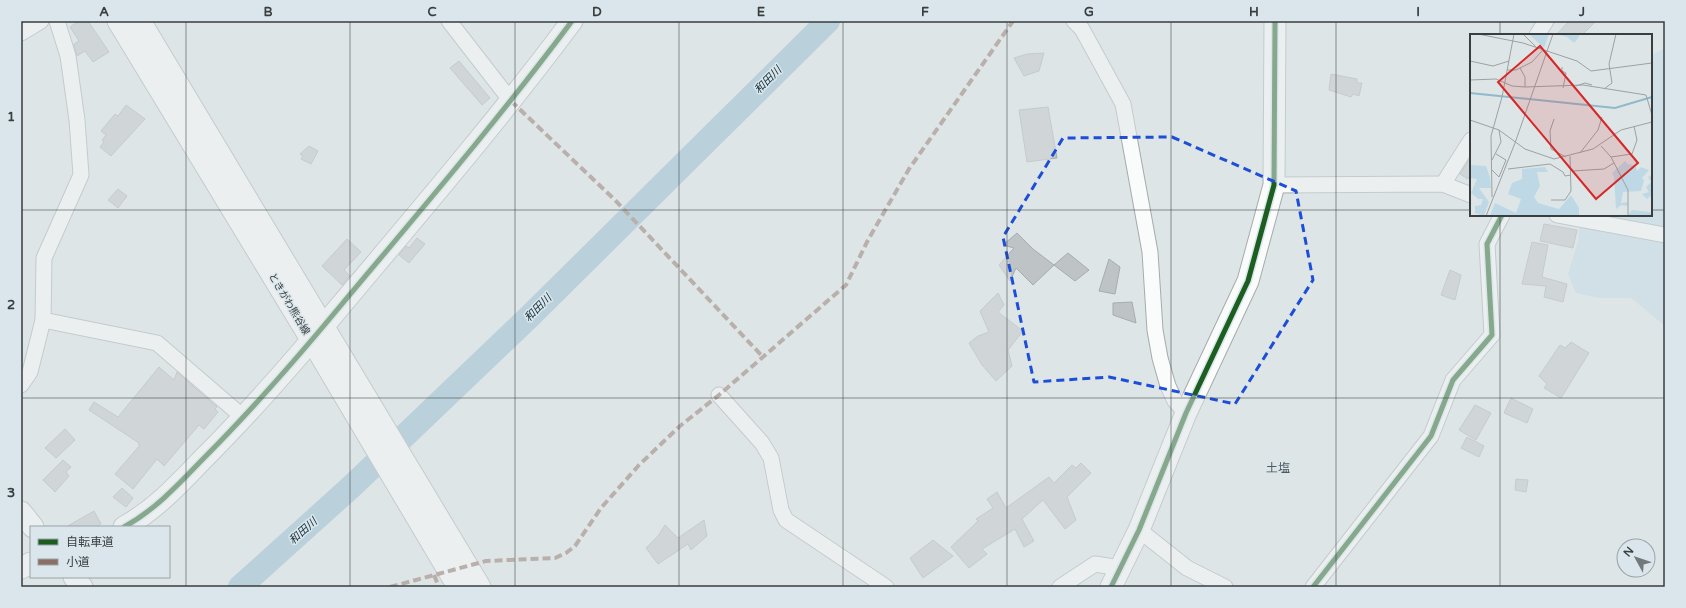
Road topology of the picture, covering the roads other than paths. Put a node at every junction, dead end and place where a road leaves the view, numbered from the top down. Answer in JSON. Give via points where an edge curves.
{"nodes":[{"id":1,"x":41,"y":21,"type":"edge"},
{"id":2,"x":57,"y":21,"type":"edge"},
{"id":3,"x":118,"y":21,"type":"edge"},
{"id":4,"x":140,"y":21,"type":"edge"},
{"id":5,"x":449,"y":21,"type":"edge"},
{"id":6,"x":572,"y":21,"type":"edge"},
{"id":7,"x":1074,"y":21,"type":"edge"},
{"id":8,"x":1275,"y":21,"type":"edge"},
{"id":9,"x":1546,"y":21,"type":"edge"},
{"id":10,"x":21,"y":33,"type":"edge"},
{"id":11,"x":1538,"y":34,"type":"edge"},
{"id":12,"x":511,"y":101,"type":"junction"},
{"id":13,"x":1470,"y":142,"type":"edge"},
{"id":14,"x":1443,"y":184,"type":"junction"},
{"id":15,"x":1274,"y":185,"type":"junction"},
{"id":16,"x":1470,"y":195,"type":"edge"},
{"id":17,"x":1501,"y":216,"type":"edge"},
{"id":18,"x":1562,"y":216,"type":"edge"},
{"id":19,"x":1665,"y":235,"type":"edge"},
{"id":20,"x":43,"y":320,"type":"junction"},
{"id":21,"x":317,"y":334,"type":"junction"},
{"id":22,"x":21,"y":385,"type":"edge"},
{"id":23,"x":719,"y":395,"type":"dead end"},
{"id":24,"x":1186,"y":413,"type":"junction"},
{"id":25,"x":244,"y":418,"type":"junction"},
{"id":26,"x":414,"y":495,"type":"junction"},
{"id":27,"x":21,"y":512,"type":"edge"},
{"id":28,"x":32,"y":526,"type":"edge"},
{"id":29,"x":126,"y":526,"type":"edge"},
{"id":30,"x":1139,"y":530,"type":"junction"},
{"id":31,"x":30,"y":564,"type":"edge"},
{"id":32,"x":21,"y":568,"type":"edge"},
{"id":33,"x":1120,"y":568,"type":"junction"},
{"id":34,"x":75,"y":578,"type":"edge"},
{"id":35,"x":82,"y":587,"type":"edge"},
{"id":36,"x":458,"y":587,"type":"edge"},
{"id":37,"x":480,"y":587,"type":"edge"},
{"id":38,"x":886,"y":587,"type":"edge"},
{"id":39,"x":1060,"y":587,"type":"edge"},
{"id":40,"x":1111,"y":587,"type":"edge"},
{"id":41,"x":1225,"y":587,"type":"edge"},
{"id":42,"x":1313,"y":587,"type":"edge"}],
"edges":[{"from":1,"to":10,"type":"street"},
{"from":2,"to":20,"type":"street","via":[[68,56],[78,120],[81,175],[44,258]]},
{"from":3,"to":21,"type":"street","name":"ときがわ熊谷線"},
{"from":4,"to":21,"type":"street","name":"ときがわ熊谷線"},
{"from":5,"to":12,"type":"street"},
{"from":6,"to":12,"type":"street"},
{"from":7,"to":24,"type":"street","via":[[1082,29],[1123,104],[1150,252],[1155,330],[1168,386],[1175,401]]},
{"from":8,"to":15,"type":"street"},
{"from":9,"to":11,"type":"street"},
{"from":12,"to":21,"type":"street"},
{"from":13,"to":14,"type":"street"},
{"from":14,"to":15,"type":"street"},
{"from":14,"to":16,"type":"street"},
{"from":15,"to":24,"type":"street","via":[[1248,281]]},
{"from":17,"to":42,"type":"street","via":[[1487,244],[1492,335],[1453,380],[1431,436]]},
{"from":18,"to":19,"type":"street"},
{"from":20,"to":22,"type":"street","via":[[30,372]]},
{"from":20,"to":25,"type":"street","via":[[157,343]]},
{"from":21,"to":25,"type":"street"},
{"from":21,"to":26,"type":"street","name":"ときがわ熊谷線"},
{"from":23,"to":38,"type":"street","via":[[762,443],[771,458],[781,510],[786,520]]},
{"from":24,"to":30,"type":"street"},
{"from":25,"to":29,"type":"street","via":[[169,494],[140,518]]},
{"from":26,"to":36,"type":"street","name":"ときがわ熊谷線"},
{"from":26,"to":37,"type":"street","name":"ときがわ熊谷線"},
{"from":27,"to":28,"type":"street"},
{"from":30,"to":33,"type":"street"},
{"from":30,"to":41,"type":"street","via":[[1187,568]]},
{"from":31,"to":32,"type":"street"},
{"from":33,"to":39,"type":"street","via":[[1095,564]]},
{"from":33,"to":40,"type":"street"},
{"from":34,"to":35,"type":"street"}]}
